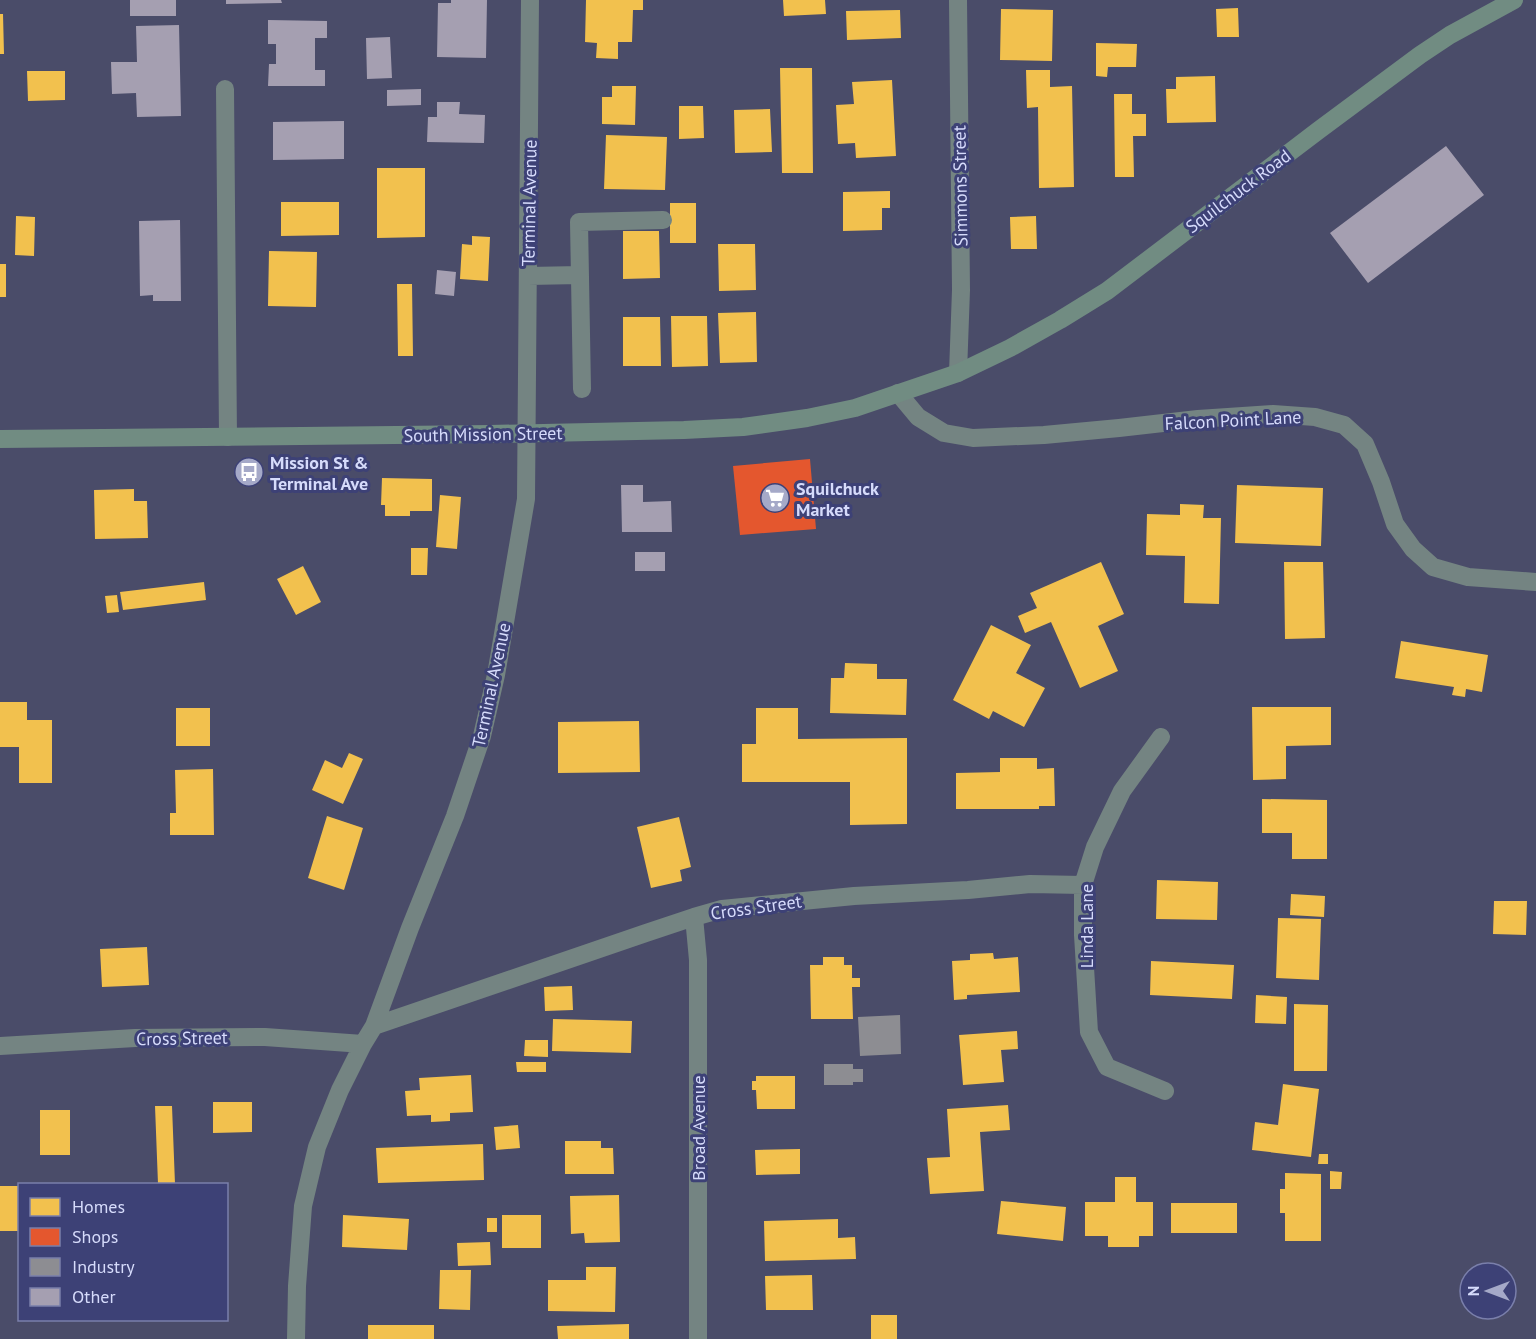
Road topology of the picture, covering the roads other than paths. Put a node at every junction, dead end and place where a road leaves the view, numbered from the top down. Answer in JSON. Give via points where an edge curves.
{"nodes":[{"id":1,"x":530,"y":0,"type":"edge"},
{"id":2,"x":958,"y":0,"type":"edge"},
{"id":3,"x":1514,"y":0,"type":"edge"},
{"id":4,"x":225,"y":89,"type":"dead end"},
{"id":5,"x":663,"y":220,"type":"dead end"},
{"id":6,"x":580,"y":275,"type":"junction"},
{"id":7,"x":528,"y":276,"type":"junction"},
{"id":8,"x":958,"y":373,"type":"junction"},
{"id":9,"x":582,"y":389,"type":"dead end"},
{"id":10,"x":897,"y":393,"type":"junction"},
{"id":11,"x":528,"y":434,"type":"junction"},
{"id":12,"x":228,"y":437,"type":"junction"},
{"id":13,"x":0,"y":439,"type":"edge"},
{"id":14,"x":1536,"y":582,"type":"edge"},
{"id":15,"x":1161,"y":737,"type":"dead end"},
{"id":16,"x":1083,"y":885,"type":"junction"},
{"id":17,"x":694,"y":917,"type":"junction"},
{"id":18,"x":374,"y":1026,"type":"junction"},
{"id":19,"x":363,"y":1044,"type":"junction"},
{"id":20,"x":0,"y":1046,"type":"edge"},
{"id":21,"x":1165,"y":1091,"type":"dead end"},
{"id":22,"x":296,"y":1339,"type":"edge"},
{"id":23,"x":698,"y":1339,"type":"edge"}],
"edges":[{"from":1,"to":7,"type":"street","name":"Terminal Avenue"},
{"from":2,"to":8,"type":"street","name":"Simmons Street"},
{"from":3,"to":8,"type":"main road","name":"Squilchuck Road","via":[[1420,55],[1107,291],[1010,348]]},
{"from":4,"to":12,"type":"street"},
{"from":5,"to":6,"type":"street","via":[[579,222]]},
{"from":6,"to":7,"type":"street"},
{"from":6,"to":9,"type":"street"},
{"from":7,"to":11,"type":"street","name":"Terminal Avenue"},
{"from":8,"to":10,"type":"main road","name":"South Mission Street"},
{"from":10,"to":11,"type":"main road","name":"South Mission Street","via":[[855,408],[743,426]]},
{"from":10,"to":14,"type":"street","name":"Falcon Point Lane","via":[[918,417],[944,434],[973,438],[1273,414],[1315,417],[1344,425],[1365,444],[1395,524],[1413,549],[1433,567],[1468,577]]},
{"from":11,"to":12,"type":"main road","name":"South Mission Street"},
{"from":11,"to":18,"type":"street","name":"Terminal Avenue","via":[[526,499],[482,736]]},
{"from":12,"to":13,"type":"main road","name":"South Mission Street"},
{"from":15,"to":16,"type":"street","name":"Linda Lane","via":[[1122,790],[1095,847]]},
{"from":16,"to":17,"type":"street","name":"Cross Street","via":[[1030,884],[854,896],[722,909]]},
{"from":16,"to":21,"type":"street","name":"Linda Lane","via":[[1089,1032],[1107,1067]]},
{"from":17,"to":18,"type":"street","name":"Cross Street"},
{"from":17,"to":23,"type":"street","name":"Broad Avenue","via":[[698,960]]},
{"from":18,"to":19,"type":"street","name":"Terminal Avenue"},
{"from":19,"to":20,"type":"street","name":"Cross Street","via":[[253,1037],[135,1038]]},
{"from":19,"to":22,"type":"street","name":"Terminal Avenue","via":[[318,1147],[303,1206]]}]}
